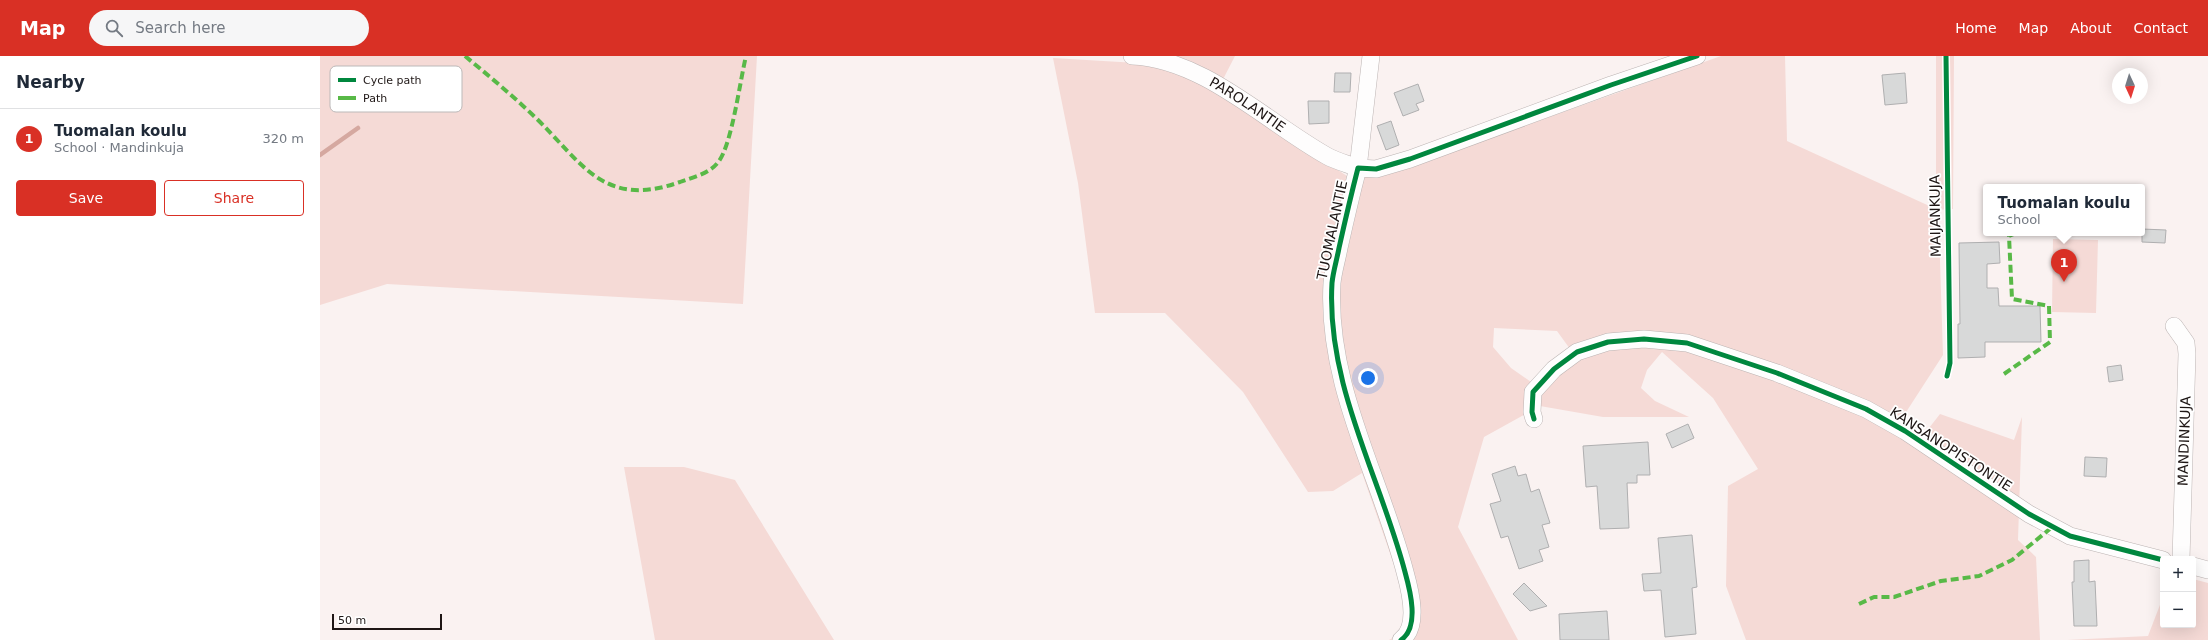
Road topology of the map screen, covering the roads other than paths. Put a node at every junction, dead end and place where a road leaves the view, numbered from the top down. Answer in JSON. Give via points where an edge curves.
{"nodes":[{"id":1,"x":1132,"y":56,"type":"edge"},
{"id":2,"x":1371,"y":56,"type":"edge"},
{"id":3,"x":1697,"y":56,"type":"edge"},
{"id":4,"x":1358,"y":168,"type":"junction"},
{"id":5,"x":2174,"y":326,"type":"dead end"},
{"id":6,"x":1534,"y":419,"type":"dead end"},
{"id":7,"x":2181,"y":556,"type":"edge"},
{"id":8,"x":2160,"y":559,"type":"edge"},
{"id":9,"x":2196,"y":567,"type":"edge"},
{"id":10,"x":2208,"y":570,"type":"edge"},
{"id":11,"x":1401,"y":640,"type":"edge"}],
"edges":[{"from":1,"to":4,"type":"street","name":"PAROLANTIE","via":[[1143,56],[1175,64],[1211,81],[1328,157]]},
{"from":2,"to":4,"type":"street"},
{"from":3,"to":4,"type":"street","name":"TUOMALANTIE","via":[[1410,159],[1376,169]]},
{"from":4,"to":11,"type":"street","name":"TUOMALANTIE","via":[[1332,282],[1332,328],[1340,375],[1401,557],[1412,600],[1411,624],[1406,637]]},
{"from":5,"to":7,"type":"street","name":"MANDINKUJA","via":[[2186,343],[2187,354]]},
{"from":6,"to":8,"type":"street","name":"KANSANOPISTONTIE","via":[[1533,392],[1554,369],[1577,352],[1608,342],[1644,339],[1687,343],[1777,373],[1866,409],[1905,431],[2029,514],[2070,536]]},
{"from":9,"to":10,"type":"street"}]}
